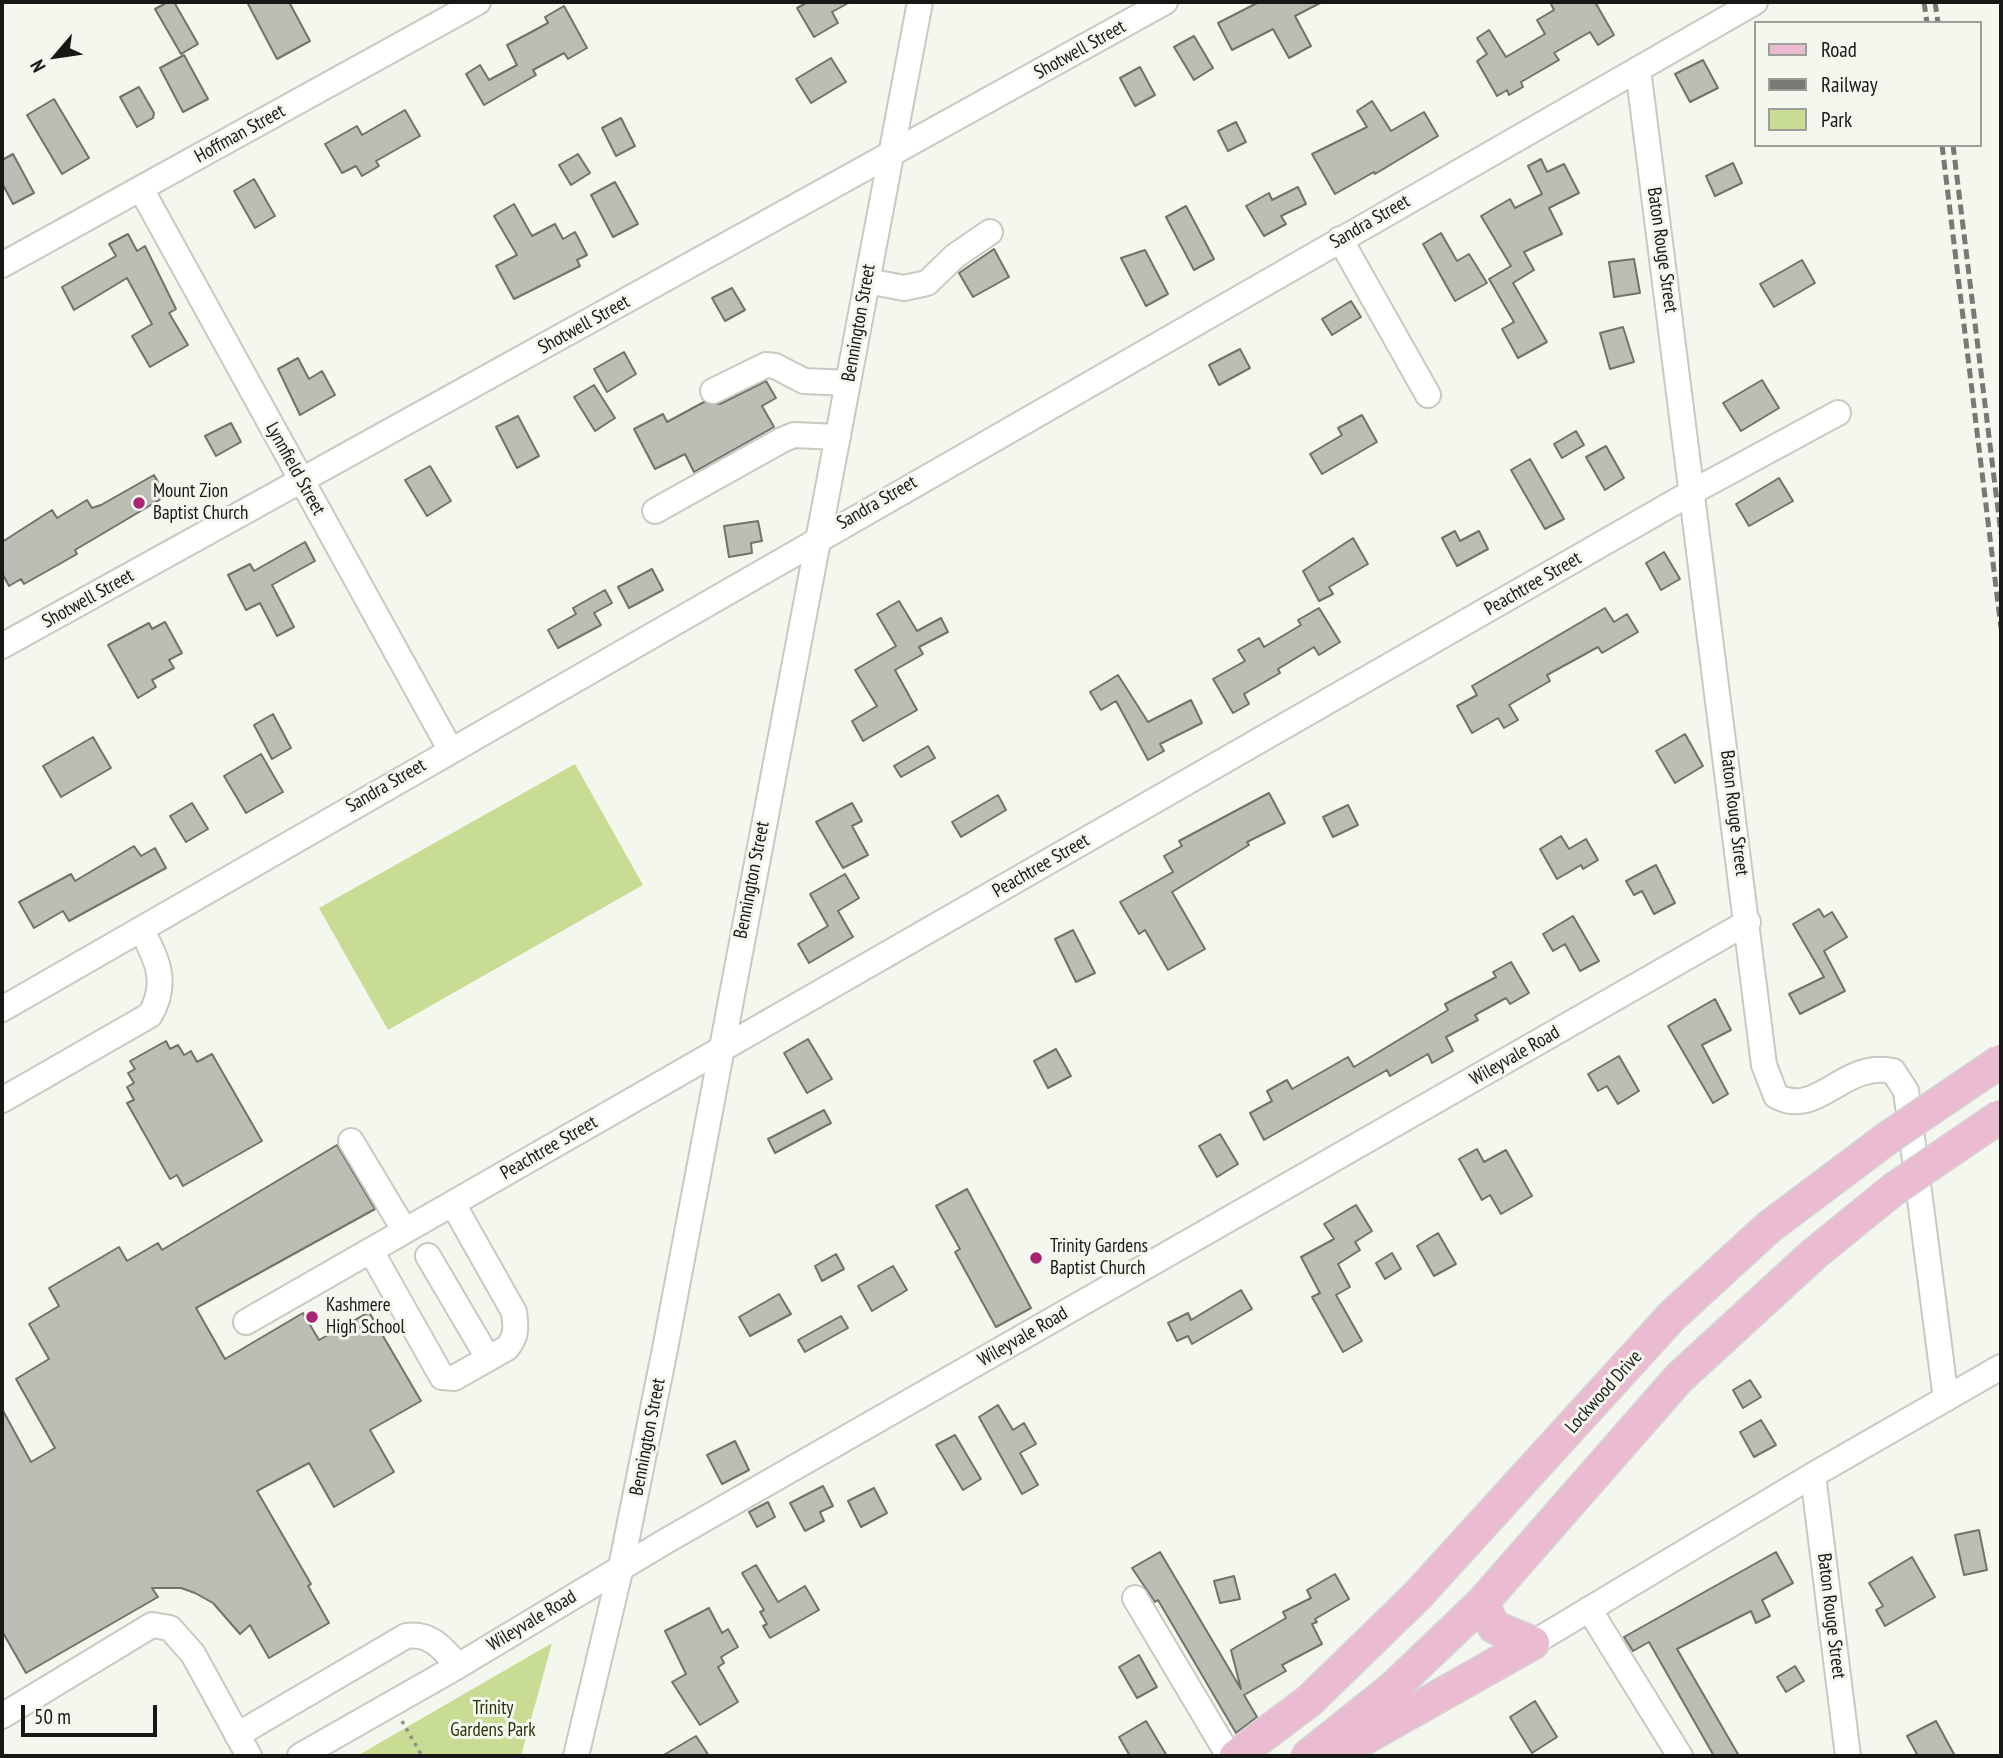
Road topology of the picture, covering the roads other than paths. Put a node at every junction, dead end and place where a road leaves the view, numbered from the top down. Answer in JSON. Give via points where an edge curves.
{"nodes":[{"id":1,"x":478,"y":2,"type":"edge"},
{"id":2,"x":920,"y":2,"type":"edge"},
{"id":3,"x":1165,"y":2,"type":"edge"},
{"id":4,"x":1755,"y":2,"type":"edge"},
{"id":5,"x":1638,"y":69,"type":"junction"},
{"id":6,"x":890,"y":156,"type":"junction"},
{"id":7,"x":141,"y":189,"type":"junction"},
{"id":8,"x":990,"y":232,"type":"dead end"},
{"id":9,"x":1340,"y":239,"type":"junction"},
{"id":10,"x":2,"y":265,"type":"edge"},
{"id":11,"x":867,"y":281,"type":"junction"},
{"id":12,"x":848,"y":383,"type":"junction"},
{"id":13,"x":713,"y":391,"type":"dead end"},
{"id":14,"x":1428,"y":395,"type":"dead end"},
{"id":15,"x":1838,"y":413,"type":"dead end"},
{"id":16,"x":838,"y":437,"type":"junction"},
{"id":17,"x":302,"y":481,"type":"junction"},
{"id":18,"x":1694,"y":491,"type":"junction"},
{"id":19,"x":655,"y":511,"type":"dead end"},
{"id":20,"x":818,"y":537,"type":"junction"},
{"id":21,"x":2,"y":646,"type":"edge"},
{"id":22,"x":450,"y":749,"type":"junction"},
{"id":23,"x":1748,"y":922,"type":"junction"},
{"id":24,"x":141,"y":929,"type":"junction"},
{"id":25,"x":2,"y":1009,"type":"edge"},
{"id":26,"x":720,"y":1050,"type":"junction"},
{"id":27,"x":2001,"y":1061,"type":"edge"},
{"id":28,"x":2,"y":1100,"type":"edge"},
{"id":29,"x":2001,"y":1116,"type":"edge"},
{"id":30,"x":351,"y":1140,"type":"dead end"},
{"id":31,"x":453,"y":1204,"type":"junction"},
{"id":32,"x":405,"y":1231,"type":"junction"},
{"id":33,"x":370,"y":1251,"type":"junction"},
{"id":34,"x":428,"y":1256,"type":"dead end"},
{"id":35,"x":246,"y":1322,"type":"dead end"},
{"id":36,"x":488,"y":1358,"type":"junction"},
{"id":37,"x":2001,"y":1367,"type":"edge"},
{"id":38,"x":1946,"y":1399,"type":"junction"},
{"id":39,"x":1813,"y":1475,"type":"junction"},
{"id":40,"x":621,"y":1567,"type":"junction"},
{"id":41,"x":1135,"y":1598,"type":"dead end"},
{"id":42,"x":1482,"y":1603,"type":"junction"},
{"id":43,"x":1589,"y":1609,"type":"junction"},
{"id":44,"x":1372,"y":1640,"type":"junction"},
{"id":45,"x":1533,"y":1643,"type":"junction"},
{"id":46,"x":458,"y":1666,"type":"junction"},
{"id":47,"x":1409,"y":1673,"type":"junction"},
{"id":48,"x":2,"y":1716,"type":"edge"},
{"id":49,"x":237,"y":1735,"type":"junction"},
{"id":50,"x":249,"y":1756,"type":"edge"},
{"id":51,"x":300,"y":1756,"type":"edge"},
{"id":52,"x":576,"y":1756,"type":"edge"},
{"id":53,"x":1229,"y":1756,"type":"edge"},
{"id":54,"x":1236,"y":1756,"type":"edge"},
{"id":55,"x":1308,"y":1756,"type":"edge"},
{"id":56,"x":1333,"y":1756,"type":"edge"},
{"id":57,"x":1680,"y":1756,"type":"edge"},
{"id":58,"x":1849,"y":1756,"type":"edge"}],
"edges":[{"from":1,"to":7,"type":"street","name":"Hoffman Street"},
{"from":2,"to":6,"type":"street","name":"Bennington Street"},
{"from":3,"to":6,"type":"street","name":"Shotwell Street"},
{"from":4,"to":5,"type":"street","name":"Sandra Street"},
{"from":5,"to":9,"type":"street","name":"Sandra Street"},
{"from":5,"to":18,"type":"street","name":"Baton Rouge Street"},
{"from":6,"to":11,"type":"street","name":"Bennington Street"},
{"from":6,"to":17,"type":"street","name":"Shotwell Street"},
{"from":7,"to":10,"type":"street","name":"Hoffman Street"},
{"from":7,"to":17,"type":"street","name":"Lynnfield Street"},
{"from":8,"to":11,"type":"street","via":[[927,283],[904,288]]},
{"from":9,"to":14,"type":"street"},
{"from":9,"to":20,"type":"street","name":"Sandra Street"},
{"from":11,"to":12,"type":"street","name":"Bennington Street"},
{"from":12,"to":13,"type":"street","via":[[804,381],[766,365]]},
{"from":12,"to":16,"type":"street","name":"Bennington Street"},
{"from":15,"to":18,"type":"street","name":"Peachtree Street"},
{"from":16,"to":19,"type":"street","via":[[794,435]]},
{"from":16,"to":20,"type":"street","name":"Bennington Street"},
{"from":17,"to":21,"type":"street","name":"Shotwell Street"},
{"from":17,"to":22,"type":"street","name":"Lynnfield Street"},
{"from":18,"to":23,"type":"street","name":"Baton Rouge Street"},
{"from":18,"to":26,"type":"street","name":"Peachtree Street"},
{"from":20,"to":22,"type":"street","name":"Sandra Street"},
{"from":20,"to":26,"type":"street","name":"Bennington Street"},
{"from":22,"to":24,"type":"street","name":"Sandra Street"},
{"from":23,"to":38,"type":"street","name":"Baton Rouge Street","via":[[1764,1065],[1776,1096],[1790,1104],[1804,1103],[1860,1071],[1877,1068],[1894,1071],[1906,1091]]},
{"from":23,"to":40,"type":"street","name":"Wileyvale Road"},
{"from":24,"to":25,"type":"street","name":"Sandra Street"},
{"from":24,"to":28,"type":"street","via":[[157,959],[161,996],[149,1015]]},
{"from":26,"to":31,"type":"street","name":"Peachtree Street"},
{"from":26,"to":40,"type":"street","name":"Bennington Street"},
{"from":27,"to":44,"type":"main road","name":"Lockwood Drive","bridge":true,"via":[[1769,1227],[1672,1316]]},
{"from":29,"to":42,"type":"main road","bridge":true,"via":[[1894,1189],[1814,1254],[1679,1378]]},
{"from":30,"to":32,"type":"street"},
{"from":31,"to":32,"type":"street","name":"Peachtree Street"},
{"from":31,"to":36,"type":"street","via":[[514,1312],[514,1340]]},
{"from":32,"to":33,"type":"street","name":"Peachtree Street"},
{"from":33,"to":35,"type":"street","name":"Peachtree Street"},
{"from":33,"to":36,"type":"street","via":[[442,1377],[454,1378]]},
{"from":34,"to":36,"type":"street"},
{"from":37,"to":38,"type":"street"},
{"from":38,"to":39,"type":"street"},
{"from":39,"to":43,"type":"street"},
{"from":39,"to":58,"type":"street","name":"Baton Rouge Street"},
{"from":40,"to":46,"type":"street","name":"Wileyvale Road"},
{"from":40,"to":52,"type":"street","name":"Bennington Street"},
{"from":41,"to":53,"type":"street"},
{"from":42,"to":45,"type":"main road","via":[[1494,1627]]},
{"from":42,"to":47,"type":"main road"},
{"from":43,"to":45,"type":"street"},
{"from":43,"to":57,"type":"street"},
{"from":44,"to":47,"type":"main road","via":[[1391,1646]]},
{"from":44,"to":54,"type":"main road","name":"Lockwood Drive","via":[[1310,1700]]},
{"from":45,"to":56,"type":"main road"},
{"from":46,"to":49,"type":"street","via":[[429,1637],[406,1636]]},
{"from":46,"to":51,"type":"street","name":"Wileyvale Road"},
{"from":47,"to":55,"type":"main road"},
{"from":48,"to":49,"type":"street","via":[[152,1625],[170,1628],[181,1637]]},
{"from":49,"to":50,"type":"street"}]}
